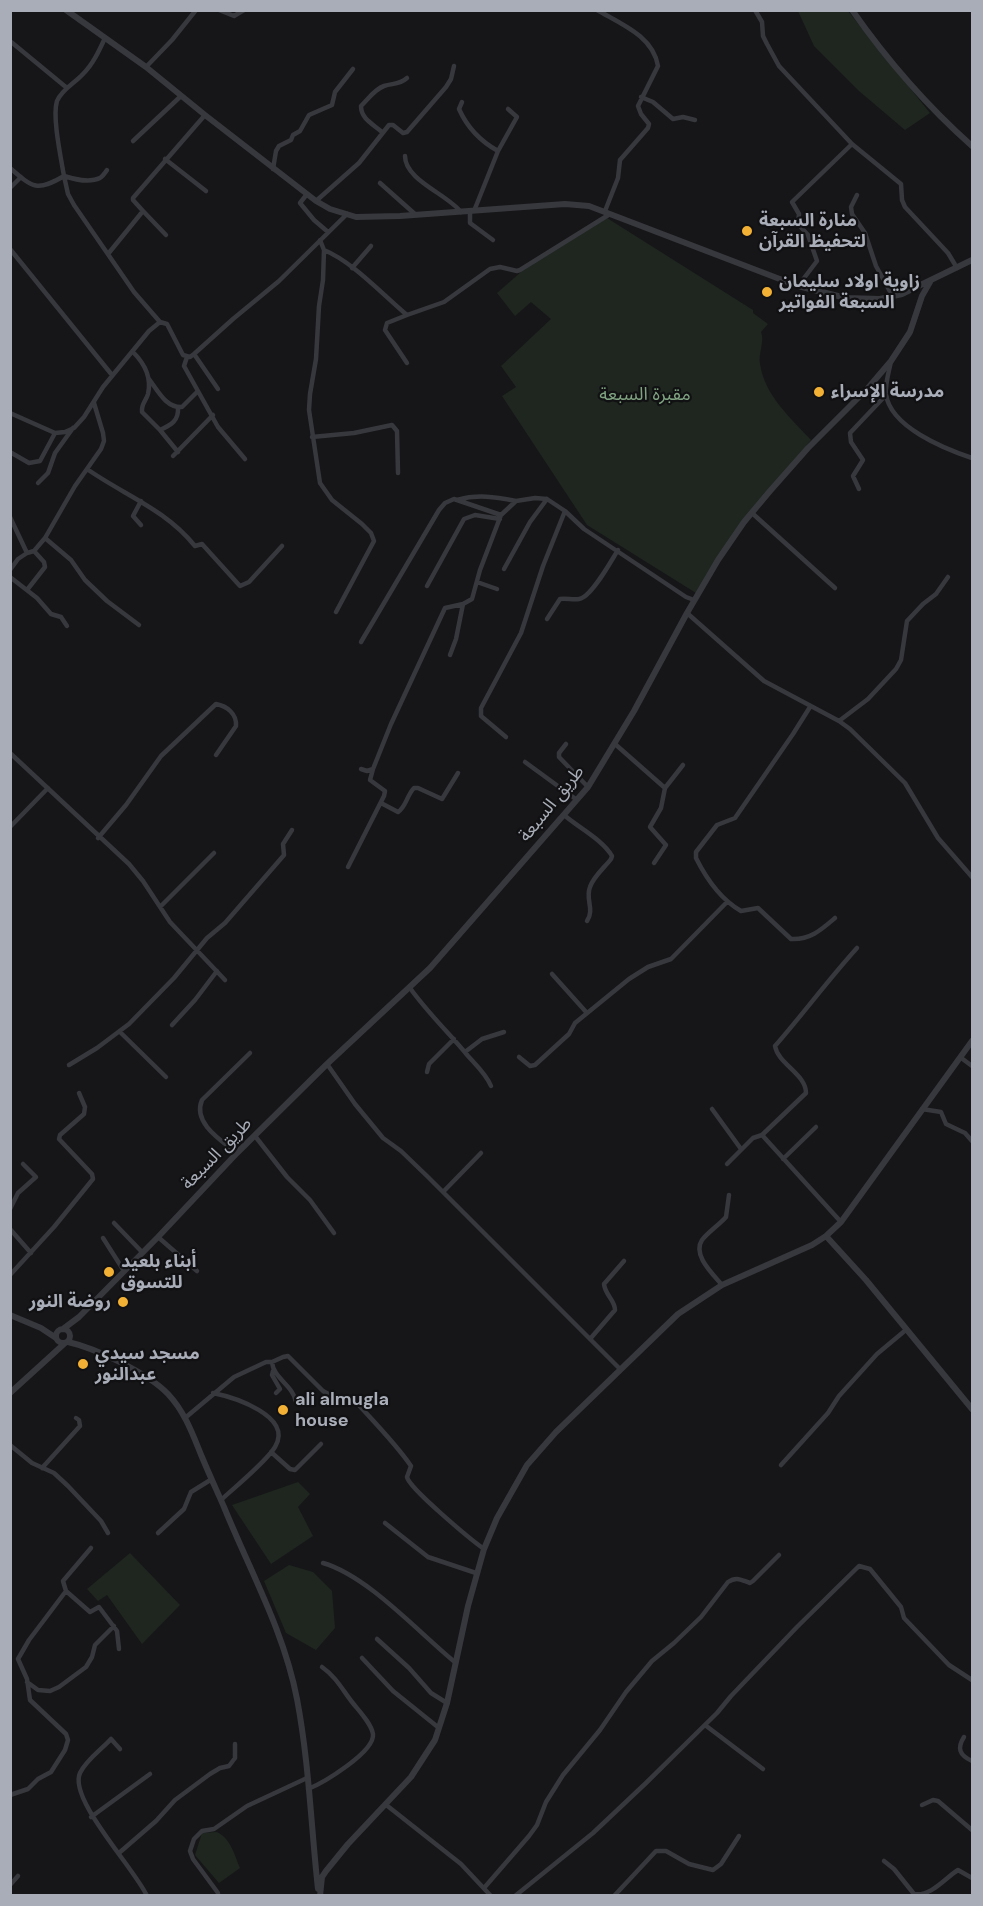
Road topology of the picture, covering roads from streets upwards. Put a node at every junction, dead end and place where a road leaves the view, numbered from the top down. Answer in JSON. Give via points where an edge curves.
{"nodes":[{"id":1,"x":66,"y":10,"type":"edge"},
{"id":2,"x":196,"y":10,"type":"edge"},
{"id":3,"x":219,"y":10,"type":"edge"},
{"id":4,"x":244,"y":10,"type":"edge"},
{"id":5,"x":597,"y":10,"type":"edge"},
{"id":6,"x":755,"y":10,"type":"edge"},
{"id":7,"x":852,"y":10,"type":"edge"},
{"id":8,"x":105,"y":38,"type":"junction"},
{"id":9,"x":10,"y":41,"type":"edge"},
{"id":10,"x":453,"y":66,"type":"dead end"},
{"id":11,"x":146,"y":67,"type":"junction"},
{"id":12,"x":353,"y":69,"type":"dead end"},
{"id":13,"x":407,"y":78,"type":"dead end"},
{"id":14,"x":67,"y":88,"type":"junction"},
{"id":15,"x":182,"y":96,"type":"junction"},
{"id":16,"x":641,"y":97,"type":"junction"},
{"id":17,"x":462,"y":102,"type":"dead end"},
{"id":18,"x":508,"y":109,"type":"dead end"},
{"id":19,"x":205,"y":115,"type":"junction"},
{"id":20,"x":695,"y":120,"type":"dead end"},
{"id":21,"x":382,"y":132,"type":"junction"},
{"id":22,"x":133,"y":141,"type":"dead end"},
{"id":23,"x":852,"y":144,"type":"junction"},
{"id":24,"x":972,"y":146,"type":"edge"},
{"id":25,"x":498,"y":151,"type":"junction"},
{"id":26,"x":405,"y":156,"type":"dead end"},
{"id":27,"x":165,"y":159,"type":"junction"},
{"id":28,"x":10,"y":168,"type":"edge"},
{"id":29,"x":273,"y":169,"type":"junction"},
{"id":30,"x":107,"y":170,"type":"dead end"},
{"id":31,"x":64,"y":176,"type":"junction"},
{"id":32,"x":21,"y":177,"type":"junction"},
{"id":33,"x":380,"y":183,"type":"dead end"},
{"id":34,"x":10,"y":188,"type":"edge"},
{"id":35,"x":206,"y":191,"type":"dead end"},
{"id":36,"x":307,"y":194,"type":"junction"},
{"id":37,"x":857,"y":195,"type":"dead end"},
{"id":38,"x":316,"y":201,"type":"junction"},
{"id":39,"x":143,"y":211,"type":"junction"},
{"id":40,"x":472,"y":211,"type":"junction"},
{"id":41,"x":461,"y":212,"type":"junction"},
{"id":42,"x":609,"y":212,"type":"junction"},
{"id":43,"x":346,"y":214,"type":"junction"},
{"id":44,"x":416,"y":215,"type":"junction"},
{"id":45,"x":328,"y":232,"type":"junction"},
{"id":46,"x":166,"y":235,"type":"dead end"},
{"id":47,"x":320,"y":240,"type":"junction"},
{"id":48,"x":493,"y":240,"type":"dead end"},
{"id":49,"x":371,"y":246,"type":"dead end"},
{"id":50,"x":10,"y":249,"type":"edge"},
{"id":51,"x":324,"y":250,"type":"junction"},
{"id":52,"x":108,"y":254,"type":"junction"},
{"id":53,"x":972,"y":260,"type":"edge"},
{"id":54,"x":352,"y":268,"type":"junction"},
{"id":55,"x":957,"y":268,"type":"junction"},
{"id":56,"x":930,"y":282,"type":"junction"},
{"id":57,"x":798,"y":286,"type":"junction"},
{"id":58,"x":893,"y":297,"type":"junction"},
{"id":59,"x":407,"y":315,"type":"junction"},
{"id":60,"x":160,"y":322,"type":"junction"},
{"id":61,"x":133,"y":352,"type":"junction"},
{"id":62,"x":194,"y":354,"type":"junction"},
{"id":63,"x":187,"y":357,"type":"junction"},
{"id":64,"x":891,"y":361,"type":"junction"},
{"id":65,"x":407,"y":363,"type":"dead end"},
{"id":66,"x":112,"y":375,"type":"junction"},
{"id":67,"x":148,"y":379,"type":"junction"},
{"id":68,"x":218,"y":389,"type":"dead end"},
{"id":69,"x":198,"y":391,"type":"junction"},
{"id":70,"x":886,"y":395,"type":"junction"},
{"id":71,"x":94,"y":403,"type":"junction"},
{"id":72,"x":178,"y":408,"type":"junction"},
{"id":73,"x":10,"y":413,"type":"edge"},
{"id":74,"x":213,"y":415,"type":"junction"},
{"id":75,"x":74,"y":428,"type":"junction"},
{"id":76,"x":160,"y":430,"type":"junction"},
{"id":77,"x":55,"y":433,"type":"junction"},
{"id":78,"x":312,"y":436,"type":"junction"},
{"id":79,"x":10,"y":452,"type":"edge"},
{"id":80,"x":972,"y":458,"type":"edge"},
{"id":81,"x":245,"y":459,"type":"dead end"},
{"id":82,"x":40,"y":460,"type":"junction"},
{"id":83,"x":51,"y":461,"type":"junction"},
{"id":84,"x":87,"y":469,"type":"junction"},
{"id":85,"x":398,"y":472,"type":"dead end"},
{"id":86,"x":38,"y":483,"type":"dead end"},
{"id":87,"x":859,"y":489,"type":"dead end"},
{"id":88,"x":547,"y":499,"type":"junction"},
{"id":89,"x":457,"y":500,"type":"junction"},
{"id":90,"x":141,"y":501,"type":"junction"},
{"id":91,"x":516,"y":501,"type":"junction"},
{"id":92,"x":565,"y":511,"type":"junction"},
{"id":93,"x":752,"y":513,"type":"junction"},
{"id":94,"x":10,"y":517,"type":"edge"},
{"id":95,"x":501,"y":517,"type":"junction"},
{"id":96,"x":141,"y":525,"type":"dead end"},
{"id":97,"x":45,"y":538,"type":"junction"},
{"id":98,"x":282,"y":546,"type":"dead end"},
{"id":99,"x":618,"y":550,"type":"junction"},
{"id":100,"x":34,"y":551,"type":"junction"},
{"id":101,"x":27,"y":553,"type":"junction"},
{"id":102,"x":504,"y":569,"type":"dead end"},
{"id":103,"x":10,"y":570,"type":"edge"},
{"id":104,"x":10,"y":577,"type":"edge"},
{"id":105,"x":948,"y":577,"type":"dead end"},
{"id":106,"x":477,"y":582,"type":"junction"},
{"id":107,"x":427,"y":586,"type":"dead end"},
{"id":108,"x":836,"y":588,"type":"dead end"},
{"id":109,"x":27,"y":590,"type":"junction"},
{"id":110,"x":497,"y":590,"type":"dead end"},
{"id":111,"x":694,"y":600,"type":"junction"},
{"id":112,"x":463,"y":604,"type":"junction"},
{"id":113,"x":336,"y":612,"type":"dead end"},
{"id":114,"x":687,"y":613,"type":"junction"},
{"id":115,"x":547,"y":619,"type":"dead end"},
{"id":116,"x":139,"y":625,"type":"dead end"},
{"id":117,"x":67,"y":626,"type":"dead end"},
{"id":118,"x":361,"y":642,"type":"dead end"},
{"id":119,"x":450,"y":655,"type":"dead end"},
{"id":120,"x":810,"y":707,"type":"junction"},
{"id":121,"x":839,"y":721,"type":"junction"},
{"id":122,"x":506,"y":737,"type":"dead end"},
{"id":123,"x":566,"y":744,"type":"dead end"},
{"id":124,"x":615,"y":744,"type":"junction"},
{"id":125,"x":10,"y":753,"type":"edge"},
{"id":126,"x":216,"y":755,"type":"dead end"},
{"id":127,"x":525,"y":762,"type":"dead end"},
{"id":128,"x":683,"y":765,"type":"dead end"},
{"id":129,"x":361,"y":769,"type":"dead end"},
{"id":130,"x":373,"y":769,"type":"junction"},
{"id":131,"x":458,"y":773,"type":"dead end"},
{"id":132,"x":588,"y":787,"type":"junction"},
{"id":133,"x":48,"y":788,"type":"junction"},
{"id":134,"x":665,"y":789,"type":"junction"},
{"id":135,"x":577,"y":800,"type":"junction"},
{"id":136,"x":381,"y":803,"type":"junction"},
{"id":137,"x":564,"y":815,"type":"junction"},
{"id":138,"x":10,"y":827,"type":"edge"},
{"id":139,"x":292,"y":830,"type":"dead end"},
{"id":140,"x":99,"y":838,"type":"junction"},
{"id":141,"x":214,"y":853,"type":"dead end"},
{"id":142,"x":654,"y":863,"type":"dead end"},
{"id":143,"x":348,"y":867,"type":"dead end"},
{"id":144,"x":972,"y":878,"type":"edge"},
{"id":145,"x":727,"y":902,"type":"junction"},
{"id":146,"x":160,"y":907,"type":"junction"},
{"id":147,"x":835,"y":918,"type":"dead end"},
{"id":148,"x":587,"y":921,"type":"dead end"},
{"id":149,"x":857,"y":948,"type":"dead end"},
{"id":150,"x":196,"y":951,"type":"junction"},
{"id":151,"x":217,"y":971,"type":"junction"},
{"id":152,"x":552,"y":974,"type":"dead end"},
{"id":153,"x":225,"y":980,"type":"dead end"},
{"id":154,"x":410,"y":988,"type":"junction"},
{"id":155,"x":587,"y":1013,"type":"junction"},
{"id":156,"x":172,"y":1025,"type":"dead end"},
{"id":157,"x":120,"y":1032,"type":"junction"},
{"id":158,"x":504,"y":1032,"type":"dead end"},
{"id":159,"x":454,"y":1039,"type":"junction"},
{"id":160,"x":972,"y":1041,"type":"edge"},
{"id":161,"x":465,"y":1052,"type":"junction"},
{"id":162,"x":250,"y":1053,"type":"dead end"},
{"id":163,"x":960,"y":1057,"type":"junction"},
{"id":164,"x":519,"y":1058,"type":"dead end"},
{"id":165,"x":327,"y":1064,"type":"junction"},
{"id":166,"x":69,"y":1065,"type":"dead end"},
{"id":167,"x":972,"y":1066,"type":"edge"},
{"id":168,"x":427,"y":1072,"type":"dead end"},
{"id":169,"x":166,"y":1077,"type":"dead end"},
{"id":170,"x":490,"y":1086,"type":"dead end"},
{"id":171,"x":79,"y":1093,"type":"dead end"},
{"id":172,"x":922,"y":1108,"type":"junction"},
{"id":173,"x":712,"y":1109,"type":"dead end"},
{"id":174,"x":816,"y":1128,"type":"dead end"},
{"id":175,"x":762,"y":1135,"type":"junction"},
{"id":176,"x":255,"y":1136,"type":"junction"},
{"id":177,"x":972,"y":1141,"type":"edge"},
{"id":178,"x":741,"y":1149,"type":"junction"},
{"id":179,"x":237,"y":1153,"type":"junction"},
{"id":180,"x":481,"y":1153,"type":"dead end"},
{"id":181,"x":783,"y":1159,"type":"junction"},
{"id":182,"x":23,"y":1164,"type":"dead end"},
{"id":183,"x":728,"y":1164,"type":"dead end"},
{"id":184,"x":443,"y":1192,"type":"junction"},
{"id":185,"x":729,"y":1196,"type":"dead end"},
{"id":186,"x":10,"y":1209,"type":"edge"},
{"id":187,"x":841,"y":1221,"type":"junction"},
{"id":188,"x":114,"y":1223,"type":"dead end"},
{"id":189,"x":10,"y":1229,"type":"edge"},
{"id":190,"x":334,"y":1233,"type":"dead end"},
{"id":191,"x":826,"y":1236,"type":"junction"},
{"id":192,"x":158,"y":1237,"type":"junction"},
{"id":193,"x":103,"y":1238,"type":"dead end"},
{"id":194,"x":142,"y":1252,"type":"junction"},
{"id":195,"x":31,"y":1253,"type":"junction"},
{"id":196,"x":624,"y":1261,"type":"dead end"},
{"id":197,"x":124,"y":1270,"type":"junction"},
{"id":198,"x":197,"y":1271,"type":"dead end"},
{"id":199,"x":10,"y":1275,"type":"edge"},
{"id":200,"x":722,"y":1285,"type":"junction"},
{"id":201,"x":10,"y":1315,"type":"edge"},
{"id":202,"x":79,"y":1317,"type":"junction"},
{"id":203,"x":41,"y":1328,"type":"junction"},
{"id":204,"x":63,"y":1329,"type":"junction"},
{"id":205,"x":907,"y":1329,"type":"junction"},
{"id":206,"x":70,"y":1334,"type":"junction"},
{"id":207,"x":56,"y":1339,"type":"junction"},
{"id":208,"x":590,"y":1340,"type":"junction"},
{"id":209,"x":67,"y":1342,"type":"junction"},
{"id":210,"x":81,"y":1345,"type":"junction"},
{"id":211,"x":51,"y":1355,"type":"junction"},
{"id":212,"x":272,"y":1362,"type":"junction"},
{"id":213,"x":620,"y":1369,"type":"junction"},
{"id":214,"x":273,"y":1371,"type":"junction"},
{"id":215,"x":10,"y":1393,"type":"edge"},
{"id":216,"x":213,"y":1393,"type":"junction"},
{"id":217,"x":276,"y":1393,"type":"dead end"},
{"id":218,"x":296,"y":1402,"type":"dead end"},
{"id":219,"x":972,"y":1409,"type":"edge"},
{"id":220,"x":76,"y":1418,"type":"dead end"},
{"id":221,"x":185,"y":1418,"type":"junction"},
{"id":222,"x":321,"y":1444,"type":"dead end"},
{"id":223,"x":10,"y":1445,"type":"edge"},
{"id":224,"x":271,"y":1452,"type":"junction"},
{"id":225,"x":781,"y":1465,"type":"dead end"},
{"id":226,"x":42,"y":1468,"type":"junction"},
{"id":227,"x":212,"y":1479,"type":"junction"},
{"id":228,"x":221,"y":1500,"type":"junction"},
{"id":229,"x":385,"y":1523,"type":"dead end"},
{"id":230,"x":108,"y":1533,"type":"dead end"},
{"id":231,"x":158,"y":1533,"type":"dead end"},
{"id":232,"x":91,"y":1548,"type":"dead end"},
{"id":233,"x":484,"y":1548,"type":"junction"},
{"id":234,"x":779,"y":1555,"type":"dead end"},
{"id":235,"x":322,"y":1563,"type":"dead end"},
{"id":236,"x":477,"y":1573,"type":"junction"},
{"id":237,"x":66,"y":1591,"type":"junction"},
{"id":238,"x":114,"y":1626,"type":"junction"},
{"id":239,"x":377,"y":1640,"type":"dead end"},
{"id":240,"x":119,"y":1649,"type":"dead end"},
{"id":241,"x":362,"y":1658,"type":"dead end"},
{"id":242,"x":456,"y":1663,"type":"junction"},
{"id":243,"x":322,"y":1667,"type":"dead end"},
{"id":244,"x":972,"y":1680,"type":"edge"},
{"id":245,"x":27,"y":1683,"type":"junction"},
{"id":246,"x":447,"y":1703,"type":"junction"},
{"id":247,"x":705,"y":1725,"type":"junction"},
{"id":248,"x":439,"y":1728,"type":"junction"},
{"id":249,"x":964,"y":1737,"type":"dead end"},
{"id":250,"x":236,"y":1744,"type":"dead end"},
{"id":251,"x":120,"y":1749,"type":"dead end"},
{"id":252,"x":972,"y":1761,"type":"edge"},
{"id":253,"x":763,"y":1769,"type":"dead end"},
{"id":254,"x":150,"y":1774,"type":"dead end"},
{"id":255,"x":307,"y":1778,"type":"junction"},
{"id":256,"x":308,"y":1790,"type":"junction"},
{"id":257,"x":10,"y":1795,"type":"edge"},
{"id":258,"x":385,"y":1804,"type":"junction"},
{"id":259,"x":922,"y":1805,"type":"dead end"},
{"id":260,"x":92,"y":1817,"type":"junction"},
{"id":261,"x":972,"y":1830,"type":"edge"},
{"id":262,"x":739,"y":1836,"type":"dead end"},
{"id":263,"x":119,"y":1853,"type":"junction"},
{"id":264,"x":884,"y":1861,"type":"dead end"},
{"id":265,"x":18,"y":1876,"type":"dead end"},
{"id":266,"x":972,"y":1878,"type":"edge"},
{"id":267,"x":10,"y":1885,"type":"edge"},
{"id":268,"x":484,"y":1888,"type":"junction"},
{"id":269,"x":218,"y":1893,"type":"dead end"},
{"id":270,"x":930,"y":1894,"type":"edge"},
{"id":271,"x":147,"y":1896,"type":"edge"},
{"id":272,"x":320,"y":1896,"type":"edge"},
{"id":273,"x":491,"y":1896,"type":"edge"},
{"id":274,"x":515,"y":1896,"type":"edge"},
{"id":275,"x":614,"y":1896,"type":"edge"}],
"edges":[{"from":1,"to":8,"type":"street"},
{"from":2,"to":11,"type":"street"},
{"from":3,"to":4,"type":"street","via":[[234,16]]},
{"from":5,"to":16,"type":"street","via":[[634,32],[655,54],[658,66]]},
{"from":6,"to":23,"type":"street","via":[[762,22],[763,36],[780,66]]},
{"from":7,"to":24,"type":"street","via":[[897,69]]},
{"from":8,"to":11,"type":"street"},
{"from":8,"to":14,"type":"street","via":[[95,59]]},
{"from":9,"to":14,"type":"street"},
{"from":10,"to":21,"type":"street","via":[[446,87],[407,132],[391,124]]},
{"from":11,"to":15,"type":"street"},
{"from":12,"to":29,"type":"street","via":[[336,92],[332,105],[309,115],[300,131],[279,147]]},
{"from":13,"to":21,"type":"street","via":[[378,89],[361,106],[364,118]]},
{"from":14,"to":31,"type":"street","via":[[56,108]]},
{"from":15,"to":19,"type":"street"},
{"from":15,"to":22,"type":"street"},
{"from":16,"to":20,"type":"street","via":[[673,119]]},
{"from":16,"to":42,"type":"street","via":[[638,106],[648,128],[620,160]]},
{"from":17,"to":25,"type":"street","via":[[459,109],[472,130]]},
{"from":18,"to":25,"type":"street","via":[[517,117]]},
{"from":19,"to":27,"type":"street"},
{"from":19,"to":29,"type":"street"},
{"from":21,"to":38,"type":"street","via":[[359,163]]},
{"from":23,"to":55,"type":"street","via":[[901,184],[905,207]]},
{"from":23,"to":57,"type":"street","via":[[792,202],[799,213],[797,222],[808,235],[817,261]]},
{"from":25,"to":40,"type":"street"},
{"from":26,"to":41,"type":"street","via":[[406,166],[416,177]]},
{"from":27,"to":35,"type":"street"},
{"from":27,"to":39,"type":"street","via":[[133,198]]},
{"from":28,"to":32,"type":"street"},
{"from":29,"to":36,"type":"street"},
{"from":30,"to":31,"type":"street","via":[[94,179]]},
{"from":31,"to":32,"type":"street","via":[[40,188]]},
{"from":31,"to":52,"type":"street","via":[[74,205]]},
{"from":32,"to":34,"type":"street"},
{"from":33,"to":44,"type":"street"},
{"from":36,"to":38,"type":"street"},
{"from":36,"to":45,"type":"street","via":[[300,203]]},
{"from":37,"to":58,"type":"street","via":[[852,214],[865,233],[876,266]]},
{"from":38,"to":43,"type":"street"},
{"from":39,"to":46,"type":"street"},
{"from":39,"to":52,"type":"street"},
{"from":40,"to":41,"type":"street"},
{"from":40,"to":42,"type":"street","via":[[565,204]]},
{"from":40,"to":48,"type":"street","via":[[470,223]]},
{"from":41,"to":44,"type":"street"},
{"from":42,"to":57,"type":"street"},
{"from":42,"to":59,"type":"street","via":[[520,270],[490,269],[444,302]]},
{"from":43,"to":44,"type":"street"},
{"from":43,"to":45,"type":"street"},
{"from":45,"to":47,"type":"street"},
{"from":47,"to":51,"type":"street"},
{"from":47,"to":62,"type":"street"},
{"from":49,"to":54,"type":"street"},
{"from":50,"to":66,"type":"street"},
{"from":51,"to":54,"type":"street"},
{"from":51,"to":78,"type":"street","via":[[310,394]]},
{"from":52,"to":60,"type":"street"},
{"from":53,"to":55,"type":"street"},
{"from":54,"to":59,"type":"street"},
{"from":55,"to":56,"type":"street"},
{"from":56,"to":58,"type":"street"},
{"from":56,"to":64,"type":"street","name":"طريق السبعة","via":[[910,332]]},
{"from":57,"to":58,"type":"street","via":[[846,298]]},
{"from":59,"to":65,"type":"street","via":[[385,326]]},
{"from":60,"to":61,"type":"street"},
{"from":60,"to":63,"type":"street","via":[[167,324]]},
{"from":61,"to":66,"type":"street"},
{"from":61,"to":67,"type":"street","via":[[142,361]]},
{"from":62,"to":63,"type":"street"},
{"from":62,"to":68,"type":"street"},
{"from":63,"to":69,"type":"street","via":[[184,366]]},
{"from":64,"to":70,"type":"street"},
{"from":64,"to":93,"type":"street","name":"طريق السبعة"},
{"from":66,"to":71,"type":"street"},
{"from":67,"to":72,"type":"street","via":[[168,404]]},
{"from":67,"to":76,"type":"street","via":[[142,412]]},
{"from":69,"to":72,"type":"street"},
{"from":69,"to":74,"type":"street"},
{"from":70,"to":80,"type":"street","via":[[890,407],[914,430],[939,446]]},
{"from":70,"to":87,"type":"street","via":[[850,433],[851,442],[863,460],[853,476]]},
{"from":71,"to":75,"type":"street"},
{"from":71,"to":84,"type":"street","via":[[104,441]]},
{"from":72,"to":76,"type":"street","via":[[174,422]]},
{"from":73,"to":77,"type":"street"},
{"from":74,"to":76,"type":"street","via":[[176,454]]},
{"from":74,"to":81,"type":"street","via":[[227,440]]},
{"from":75,"to":77,"type":"street"},
{"from":75,"to":83,"type":"street"},
{"from":77,"to":82,"type":"street"},
{"from":78,"to":85,"type":"street","via":[[392,425],[397,431]]},
{"from":78,"to":113,"type":"street","via":[[320,483],[326,495],[374,538]]},
{"from":79,"to":82,"type":"street","via":[[29,463]]},
{"from":82,"to":83,"type":"street"},
{"from":83,"to":86,"type":"street","via":[[48,473]]},
{"from":84,"to":90,"type":"street"},
{"from":84,"to":97,"type":"street"},
{"from":88,"to":91,"type":"street"},
{"from":88,"to":92,"type":"street"},
{"from":88,"to":102,"type":"street"},
{"from":89,"to":91,"type":"street","via":[[492,496]]},
{"from":89,"to":95,"type":"street"},
{"from":89,"to":118,"type":"street","via":[[450,500],[439,510]]},
{"from":90,"to":96,"type":"street","via":[[133,516]]},
{"from":90,"to":98,"type":"street","via":[[168,519],[195,546],[202,544],[240,586]]},
{"from":91,"to":95,"type":"street"},
{"from":92,"to":99,"type":"street","via":[[584,529]]},
{"from":92,"to":122,"type":"street","via":[[521,633],[481,708],[481,716]]},
{"from":93,"to":108,"type":"street"},
{"from":93,"to":111,"type":"street","name":"طريق السبعة"},
{"from":94,"to":101,"type":"street"},
{"from":95,"to":106,"type":"street"},
{"from":95,"to":107,"type":"street","via":[[475,515],[464,519]]},
{"from":97,"to":100,"type":"street"},
{"from":97,"to":116,"type":"street","via":[[107,601]]},
{"from":99,"to":111,"type":"street"},
{"from":99,"to":115,"type":"street","via":[[584,598],[560,599]]},
{"from":100,"to":101,"type":"street"},
{"from":100,"to":109,"type":"street","via":[[45,567]]},
{"from":101,"to":103,"type":"street"},
{"from":104,"to":109,"type":"street"},
{"from":105,"to":121,"type":"street","via":[[907,621],[896,669],[868,699]]},
{"from":106,"to":110,"type":"street"},
{"from":106,"to":112,"type":"street","via":[[472,599]]},
{"from":109,"to":117,"type":"street"},
{"from":111,"to":114,"type":"street","name":"طريق السبعة"},
{"from":112,"to":119,"type":"street"},
{"from":112,"to":130,"type":"street","via":[[446,608]]},
{"from":114,"to":120,"type":"street","via":[[764,681]]},
{"from":114,"to":124,"type":"street","name":"طريق السبعة"},
{"from":120,"to":121,"type":"street"},
{"from":120,"to":145,"type":"street","via":[[735,818],[717,825],[696,852],[705,873]]},
{"from":121,"to":144,"type":"street","via":[[905,783],[938,838]]},
{"from":123,"to":132,"type":"street","via":[[559,757]]},
{"from":124,"to":132,"type":"street","name":"طريق السبعة"},
{"from":124,"to":134,"type":"street"},
{"from":125,"to":133,"type":"street"},
{"from":126,"to":140,"type":"street","via":[[237,721],[235,715],[216,704],[161,756]]},
{"from":127,"to":135,"type":"street"},
{"from":128,"to":134,"type":"street"},
{"from":129,"to":130,"type":"street"},
{"from":130,"to":136,"type":"street","via":[[370,780],[385,791]]},
{"from":131,"to":136,"type":"street","via":[[442,799],[414,788],[398,812]]},
{"from":132,"to":135,"type":"street","name":"طريق السبعة"},
{"from":133,"to":138,"type":"street"},
{"from":133,"to":140,"type":"street"},
{"from":134,"to":142,"type":"street","via":[[661,808],[650,827],[666,845]]},
{"from":135,"to":137,"type":"street","name":"طريق السبعة"},
{"from":136,"to":143,"type":"street"},
{"from":137,"to":148,"type":"street","via":[[600,841],[612,855],[590,885]]},
{"from":137,"to":154,"type":"street","name":"طريق السبعة"},
{"from":139,"to":150,"type":"street","via":[[283,844],[284,855]]},
{"from":140,"to":146,"type":"street","via":[[136,872]]},
{"from":141,"to":146,"type":"street"},
{"from":145,"to":147,"type":"street","via":[[741,911],[758,908],[791,939],[816,934]]},
{"from":145,"to":155,"type":"street","via":[[671,959],[648,966]]},
{"from":146,"to":150,"type":"street"},
{"from":149,"to":175,"type":"street","via":[[775,1046],[804,1084],[806,1093]]},
{"from":150,"to":151,"type":"street"},
{"from":150,"to":157,"type":"street"},
{"from":151,"to":153,"type":"street"},
{"from":151,"to":156,"type":"street"},
{"from":152,"to":155,"type":"street"},
{"from":154,"to":159,"type":"street"},
{"from":154,"to":165,"type":"street","name":"طريق السبعة"},
{"from":155,"to":164,"type":"street","via":[[533,1066]]},
{"from":157,"to":166,"type":"street"},
{"from":157,"to":169,"type":"street"},
{"from":158,"to":161,"type":"street","via":[[482,1039]]},
{"from":159,"to":161,"type":"street"},
{"from":159,"to":168,"type":"street","via":[[429,1064]]},
{"from":160,"to":163,"type":"street"},
{"from":161,"to":170,"type":"street"},
{"from":162,"to":179,"type":"street","via":[[200,1105],[205,1125]]},
{"from":163,"to":167,"type":"street"},
{"from":163,"to":172,"type":"street"},
{"from":165,"to":176,"type":"street","name":"طريق السبعة"},
{"from":165,"to":184,"type":"street","via":[[383,1138]]},
{"from":171,"to":195,"type":"street","via":[[84,1114],[59,1139],[93,1179]]},
{"from":172,"to":177,"type":"street","via":[[941,1112],[946,1124]]},
{"from":172,"to":187,"type":"street"},
{"from":173,"to":178,"type":"street"},
{"from":174,"to":181,"type":"street"},
{"from":175,"to":178,"type":"street"},
{"from":175,"to":181,"type":"street"},
{"from":176,"to":179,"type":"street","name":"طريق السبعة"},
{"from":176,"to":190,"type":"street"},
{"from":178,"to":183,"type":"street"},
{"from":179,"to":192,"type":"street","name":"طريق السبعة"},
{"from":180,"to":184,"type":"street"},
{"from":181,"to":187,"type":"street"},
{"from":182,"to":186,"type":"street","via":[[36,1177],[18,1193]]},
{"from":184,"to":208,"type":"street"},
{"from":185,"to":200,"type":"street","via":[[726,1217],[699,1247],[701,1257]]},
{"from":187,"to":191,"type":"street"},
{"from":188,"to":194,"type":"street"},
{"from":189,"to":195,"type":"street"},
{"from":191,"to":200,"type":"street"},
{"from":191,"to":205,"type":"street"},
{"from":192,"to":194,"type":"street","name":"طريق السبعة"},
{"from":192,"to":198,"type":"street"},
{"from":193,"to":197,"type":"street"},
{"from":194,"to":197,"type":"street","name":"طريق السبعة"},
{"from":195,"to":199,"type":"street"},
{"from":196,"to":208,"type":"street","via":[[604,1284],[615,1310]]},
{"from":197,"to":202,"type":"street","name":"طريق السبعة"},
{"from":200,"to":213,"type":"street","via":[[678,1314]]},
{"from":201,"to":203,"type":"street"},
{"from":202,"to":204,"type":"street"},
{"from":202,"to":206,"type":"street"},
{"from":203,"to":204,"type":"street"},
{"from":203,"to":207,"type":"street"},
{"from":204,"to":206,"type":"street"},
{"from":204,"to":207,"type":"street","via":[[56,1333]]},
{"from":205,"to":219,"type":"street"},
{"from":205,"to":225,"type":"street","via":[[838,1396],[828,1413]]},
{"from":206,"to":209,"type":"street"},
{"from":206,"to":210,"type":"street"},
{"from":207,"to":209,"type":"street"},
{"from":207,"to":211,"type":"street"},
{"from":208,"to":213,"type":"street"},
{"from":209,"to":210,"type":"street"},
{"from":209,"to":211,"type":"street"},
{"from":210,"to":221,"type":"street","via":[[157,1384]]},
{"from":211,"to":215,"type":"street"},
{"from":212,"to":214,"type":"street"},
{"from":212,"to":216,"type":"street","via":[[243,1372]]},
{"from":212,"to":233,"type":"street","via":[[288,1356],[323,1390],[340,1401],[356,1402],[398,1446],[411,1466],[407,1477],[411,1485]]},
{"from":213,"to":233,"type":"street","via":[[527,1465]]},
{"from":214,"to":217,"type":"street","via":[[280,1389]]},
{"from":214,"to":218,"type":"street"},
{"from":216,"to":221,"type":"street"},
{"from":216,"to":224,"type":"street","via":[[255,1407],[269,1419],[278,1433],[278,1442]]},
{"from":220,"to":226,"type":"street","via":[[80,1426]]},
{"from":221,"to":227,"type":"street"},
{"from":222,"to":224,"type":"street","via":[[295,1470]]},
{"from":223,"to":226,"type":"street"},
{"from":224,"to":228,"type":"street"},
{"from":226,"to":230,"type":"street","via":[[54,1473],[80,1498]]},
{"from":227,"to":228,"type":"street"},
{"from":227,"to":231,"type":"street","via":[[191,1492],[184,1509]]},
{"from":228,"to":255,"type":"street","via":[[286,1652]]},
{"from":229,"to":236,"type":"street","via":[[428,1557]]},
{"from":232,"to":237,"type":"street","via":[[63,1581]]},
{"from":233,"to":236,"type":"street"},
{"from":234,"to":268,"type":"street","via":[[750,1583],[741,1578],[728,1582],[701,1617],[652,1661],[563,1775],[529,1836]]},
{"from":235,"to":242,"type":"street","via":[[377,1594]]},
{"from":236,"to":242,"type":"street"},
{"from":237,"to":238,"type":"street","via":[[90,1612],[99,1607]]},
{"from":237,"to":245,"type":"street","via":[[18,1656]]},
{"from":238,"to":240,"type":"street"},
{"from":238,"to":245,"type":"street","via":[[94,1645],[86,1667],[59,1687],[38,1690]]},
{"from":239,"to":246,"type":"street","via":[[431,1693]]},
{"from":241,"to":248,"type":"street","via":[[393,1691]]},
{"from":242,"to":246,"type":"street"},
{"from":243,"to":256,"type":"street","via":[[338,1681],[373,1735],[367,1749]]},
{"from":244,"to":247,"type":"street","via":[[949,1665],[904,1618],[901,1607],[870,1569],[858,1566]]},
{"from":245,"to":257,"type":"street","via":[[30,1700],[68,1740],[51,1772],[28,1789]]},
{"from":246,"to":248,"type":"street"},
{"from":247,"to":253,"type":"street"},
{"from":247,"to":274,"type":"street","via":[[593,1833]]},
{"from":248,"to":258,"type":"street","via":[[411,1778]]},
{"from":249,"to":252,"type":"street","via":[[959,1751]]},
{"from":250,"to":263,"type":"street","via":[[236,1758],[229,1766],[218,1769],[177,1799]]},
{"from":251,"to":260,"type":"street","via":[[111,1739],[80,1772],[81,1792]]},
{"from":254,"to":260,"type":"street"},
{"from":255,"to":256,"type":"street"},
{"from":255,"to":269,"type":"street","via":[[254,1803],[217,1827],[202,1831],[194,1839],[190,1851],[193,1859]]},
{"from":256,"to":272,"type":"street"},
{"from":258,"to":268,"type":"street","via":[[461,1864]]},
{"from":258,"to":272,"type":"street","via":[[326,1871]]},
{"from":259,"to":261,"type":"street","via":[[938,1801]]},
{"from":260,"to":263,"type":"street"},
{"from":262,"to":275,"type":"street","via":[[713,1870],[689,1864],[666,1851],[656,1851]]},
{"from":263,"to":271,"type":"street"},
{"from":264,"to":270,"type":"street","via":[[914,1894]]},
{"from":265,"to":267,"type":"street"},
{"from":266,"to":270,"type":"street","via":[[958,1870]]},
{"from":268,"to":273,"type":"street"}]}
